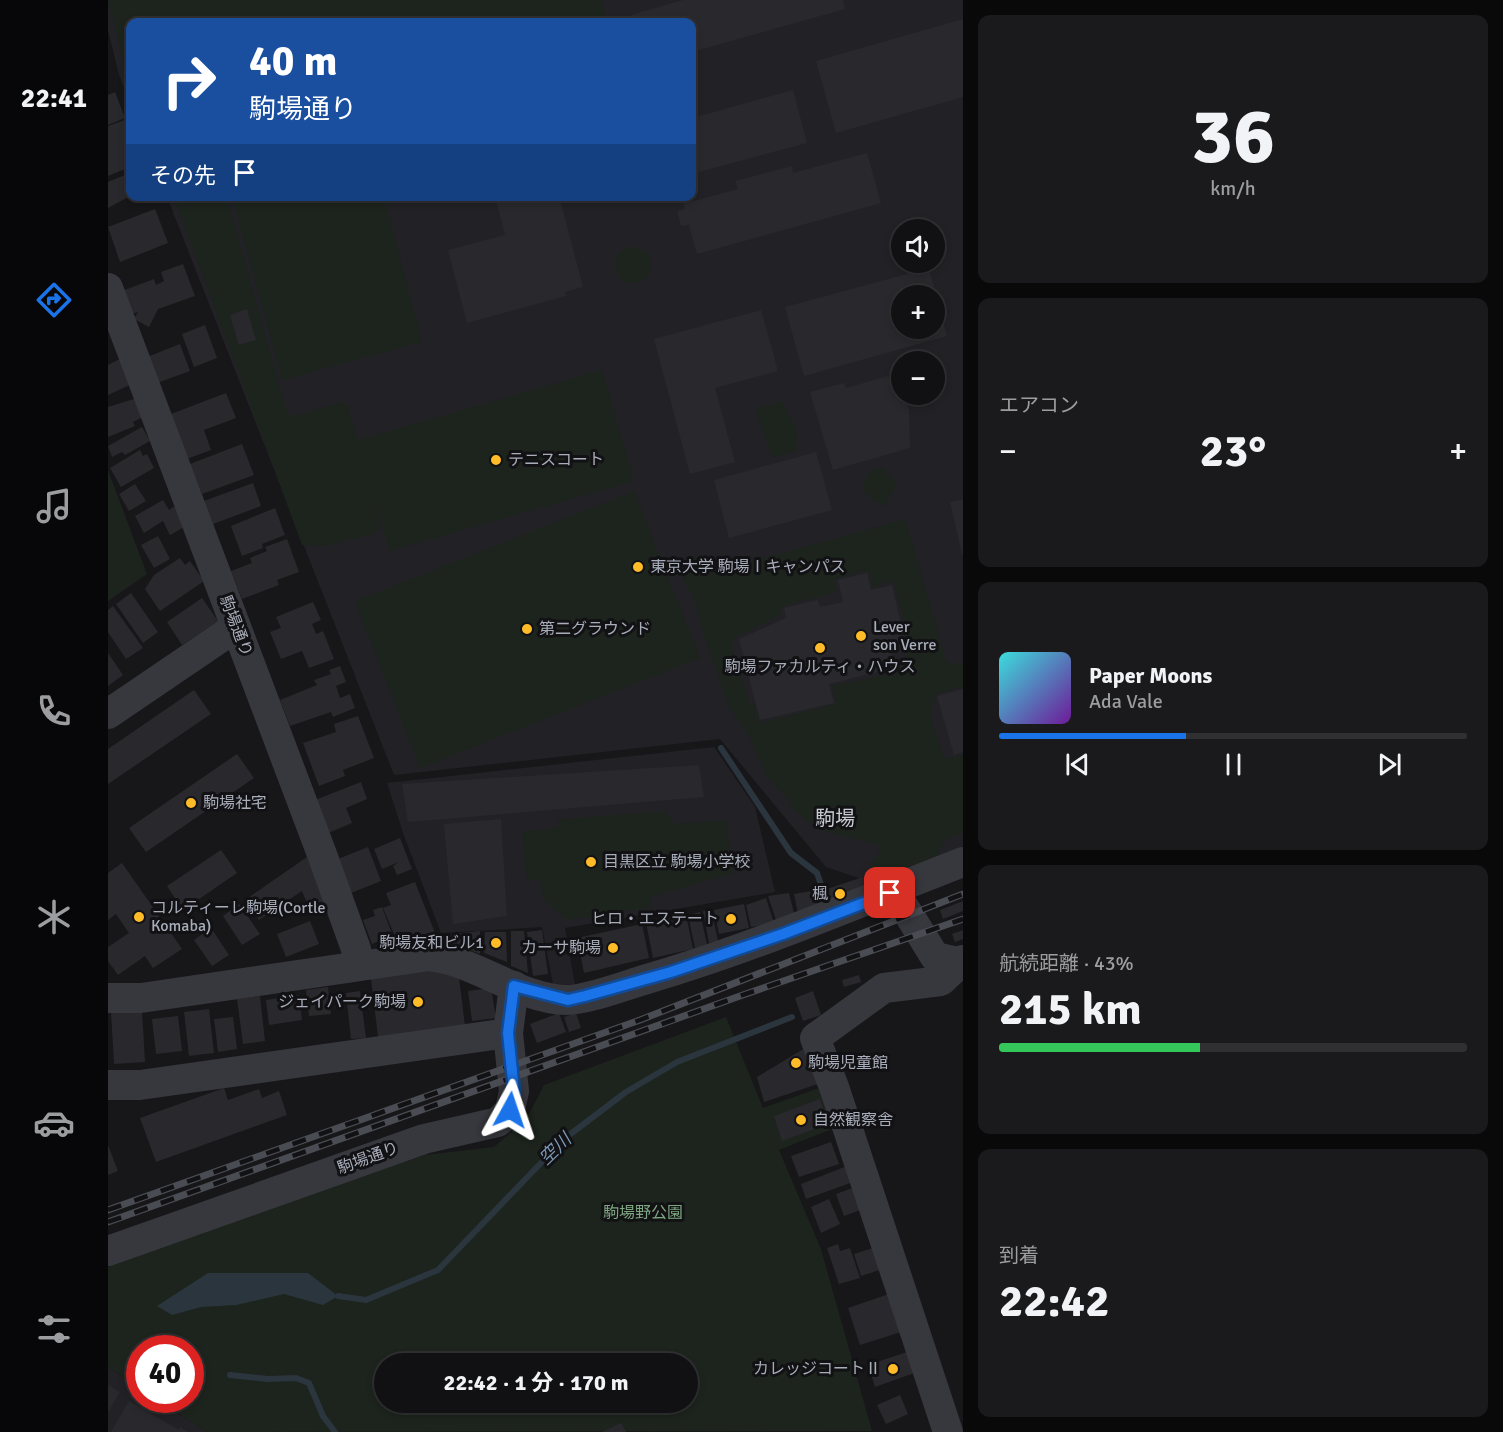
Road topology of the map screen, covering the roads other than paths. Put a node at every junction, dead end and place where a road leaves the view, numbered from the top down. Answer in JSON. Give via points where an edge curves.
{"nodes":[{"id":1,"x":108,"y":288,"type":"edge"},
{"id":2,"x":236,"y":627,"type":"junction"},
{"id":3,"x":108,"y":714,"type":"edge"},
{"id":4,"x":963,"y":862,"type":"edge"},
{"id":5,"x":890,"y":893,"type":"junction"},
{"id":6,"x":962,"y":962,"type":"edge"},
{"id":7,"x":359,"y":966,"type":"junction"},
{"id":8,"x":514,"y":986,"type":"junction"},
{"id":9,"x":108,"y":998,"type":"edge"},
{"id":10,"x":508,"y":1033,"type":"junction"},
{"id":11,"x":108,"y":1085,"type":"edge"},
{"id":12,"x":108,"y":1251,"type":"edge"},
{"id":13,"x":948,"y":1432,"type":"edge"}],
"edges":[{"from":1,"to":2,"type":"street","name":"駒場通り"},
{"from":2,"to":3,"type":"street"},
{"from":2,"to":7,"type":"street","name":"駒場通り"},
{"from":4,"to":5,"type":"street"},
{"from":5,"to":6,"type":"street","via":[[903,904],[935,957]]},
{"from":5,"to":8,"type":"street","via":[[671,972],[568,1000]]},
{"from":6,"to":13,"type":"street","via":[[941,981],[884,988],[815,1038]]},
{"from":7,"to":8,"type":"street","via":[[429,956],[450,958]]},
{"from":7,"to":9,"type":"street","via":[[141,998]]},
{"from":8,"to":10,"type":"street","name":"駒場通り"},
{"from":10,"to":11,"type":"street","via":[[140,1085]]},
{"from":10,"to":12,"type":"street","name":"駒場通り","via":[[514,1091],[510,1110],[498,1122],[424,1139]]}]}
